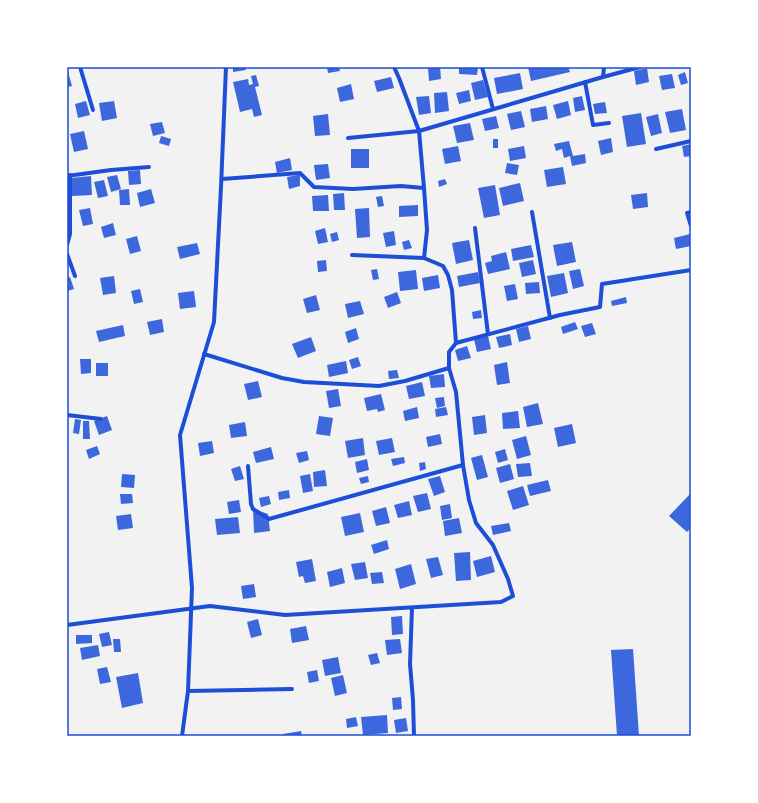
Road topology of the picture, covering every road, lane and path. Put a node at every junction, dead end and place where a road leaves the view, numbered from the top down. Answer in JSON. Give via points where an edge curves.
{"nodes":[{"id":1,"x":80,"y":67,"type":"edge"},
{"id":2,"x":226,"y":67,"type":"edge"},
{"id":3,"x":394,"y":67,"type":"edge"},
{"id":4,"x":482,"y":67,"type":"edge"},
{"id":5,"x":604,"y":67,"type":"edge"},
{"id":6,"x":640,"y":67,"type":"edge"},
{"id":7,"x":603,"y":77,"type":"junction"},
{"id":8,"x":585,"y":82,"type":"junction"},
{"id":9,"x":493,"y":109,"type":"junction"},
{"id":10,"x":93,"y":110,"type":"dead end"},
{"id":11,"x":609,"y":123,"type":"dead end"},
{"id":12,"x":419,"y":131,"type":"junction"},
{"id":13,"x":348,"y":138,"type":"dead end"},
{"id":14,"x":691,"y":141,"type":"edge"},
{"id":15,"x":656,"y":149,"type":"dead end"},
{"id":16,"x":149,"y":167,"type":"dead end"},
{"id":17,"x":69,"y":176,"type":"edge"},
{"id":18,"x":222,"y":179,"type":"junction"},
{"id":19,"x":424,"y":188,"type":"junction"},
{"id":20,"x":532,"y":212,"type":"dead end"},
{"id":21,"x":691,"y":212,"type":"edge"},
{"id":22,"x":691,"y":226,"type":"edge"},
{"id":23,"x":475,"y":228,"type":"dead end"},
{"id":24,"x":67,"y":245,"type":"edge"},
{"id":25,"x":67,"y":254,"type":"edge"},
{"id":26,"x":352,"y":255,"type":"dead end"},
{"id":27,"x":424,"y":258,"type":"junction"},
{"id":28,"x":691,"y":270,"type":"edge"},
{"id":29,"x":75,"y":276,"type":"dead end"},
{"id":30,"x":550,"y":318,"type":"junction"},
{"id":31,"x":488,"y":334,"type":"junction"},
{"id":32,"x":456,"y":343,"type":"junction"},
{"id":33,"x":204,"y":354,"type":"junction"},
{"id":34,"x":449,"y":368,"type":"junction"},
{"id":35,"x":67,"y":415,"type":"edge"},
{"id":36,"x":101,"y":418,"type":"dead end"},
{"id":37,"x":463,"y":465,"type":"junction"},
{"id":38,"x":248,"y":466,"type":"dead end"},
{"id":39,"x":191,"y":608,"type":"junction"},
{"id":40,"x":412,"y":608,"type":"junction"},
{"id":41,"x":67,"y":626,"type":"edge"},
{"id":42,"x":292,"y":689,"type":"dead end"},
{"id":43,"x":188,"y":691,"type":"junction"},
{"id":44,"x":182,"y":736,"type":"edge"},
{"id":45,"x":414,"y":736,"type":"edge"}],
"edges":[{"from":1,"to":10,"type":"street"},
{"from":2,"to":18,"type":"street"},
{"from":3,"to":12,"type":"street"},
{"from":4,"to":9,"type":"street"},
{"from":5,"to":7,"type":"street"},
{"from":6,"to":7,"type":"street"},
{"from":7,"to":8,"type":"street"},
{"from":8,"to":9,"type":"street"},
{"from":8,"to":11,"type":"street","via":[[593,125]]},
{"from":9,"to":12,"type":"street"},
{"from":12,"to":13,"type":"street"},
{"from":12,"to":19,"type":"street"},
{"from":14,"to":15,"type":"street"},
{"from":16,"to":17,"type":"street"},
{"from":17,"to":24,"type":"street","via":[[70,234]]},
{"from":18,"to":19,"type":"street","via":[[300,173],[314,187]]},
{"from":18,"to":33,"type":"street","via":[[214,322]]},
{"from":19,"to":27,"type":"street","via":[[427,230]]},
{"from":20,"to":30,"type":"street"},
{"from":21,"to":22,"type":"street","via":[[687,213]]},
{"from":23,"to":31,"type":"street"},
{"from":25,"to":29,"type":"street"},
{"from":26,"to":27,"type":"street"},
{"from":27,"to":32,"type":"street","via":[[443,266],[448,275],[452,290]]},
{"from":28,"to":30,"type":"street","via":[[602,284],[600,307]]},
{"from":30,"to":31,"type":"street"},
{"from":31,"to":32,"type":"street"},
{"from":32,"to":34,"type":"street","via":[[449,352]]},
{"from":33,"to":34,"type":"street","via":[[282,378],[304,382],[379,386]]},
{"from":33,"to":39,"type":"street","via":[[180,435],[192,588]]},
{"from":34,"to":37,"type":"street","via":[[456,392]]},
{"from":35,"to":36,"type":"street"},
{"from":37,"to":38,"type":"street","via":[[268,519],[253,509],[251,504]]},
{"from":37,"to":40,"type":"street","via":[[476,523],[493,545],[513,596],[501,602]]},
{"from":39,"to":40,"type":"street","via":[[210,606],[285,615]]},
{"from":39,"to":41,"type":"street"},
{"from":39,"to":43,"type":"street"},
{"from":40,"to":45,"type":"street","via":[[410,664]]},
{"from":42,"to":43,"type":"street"},
{"from":43,"to":44,"type":"street"}]}
